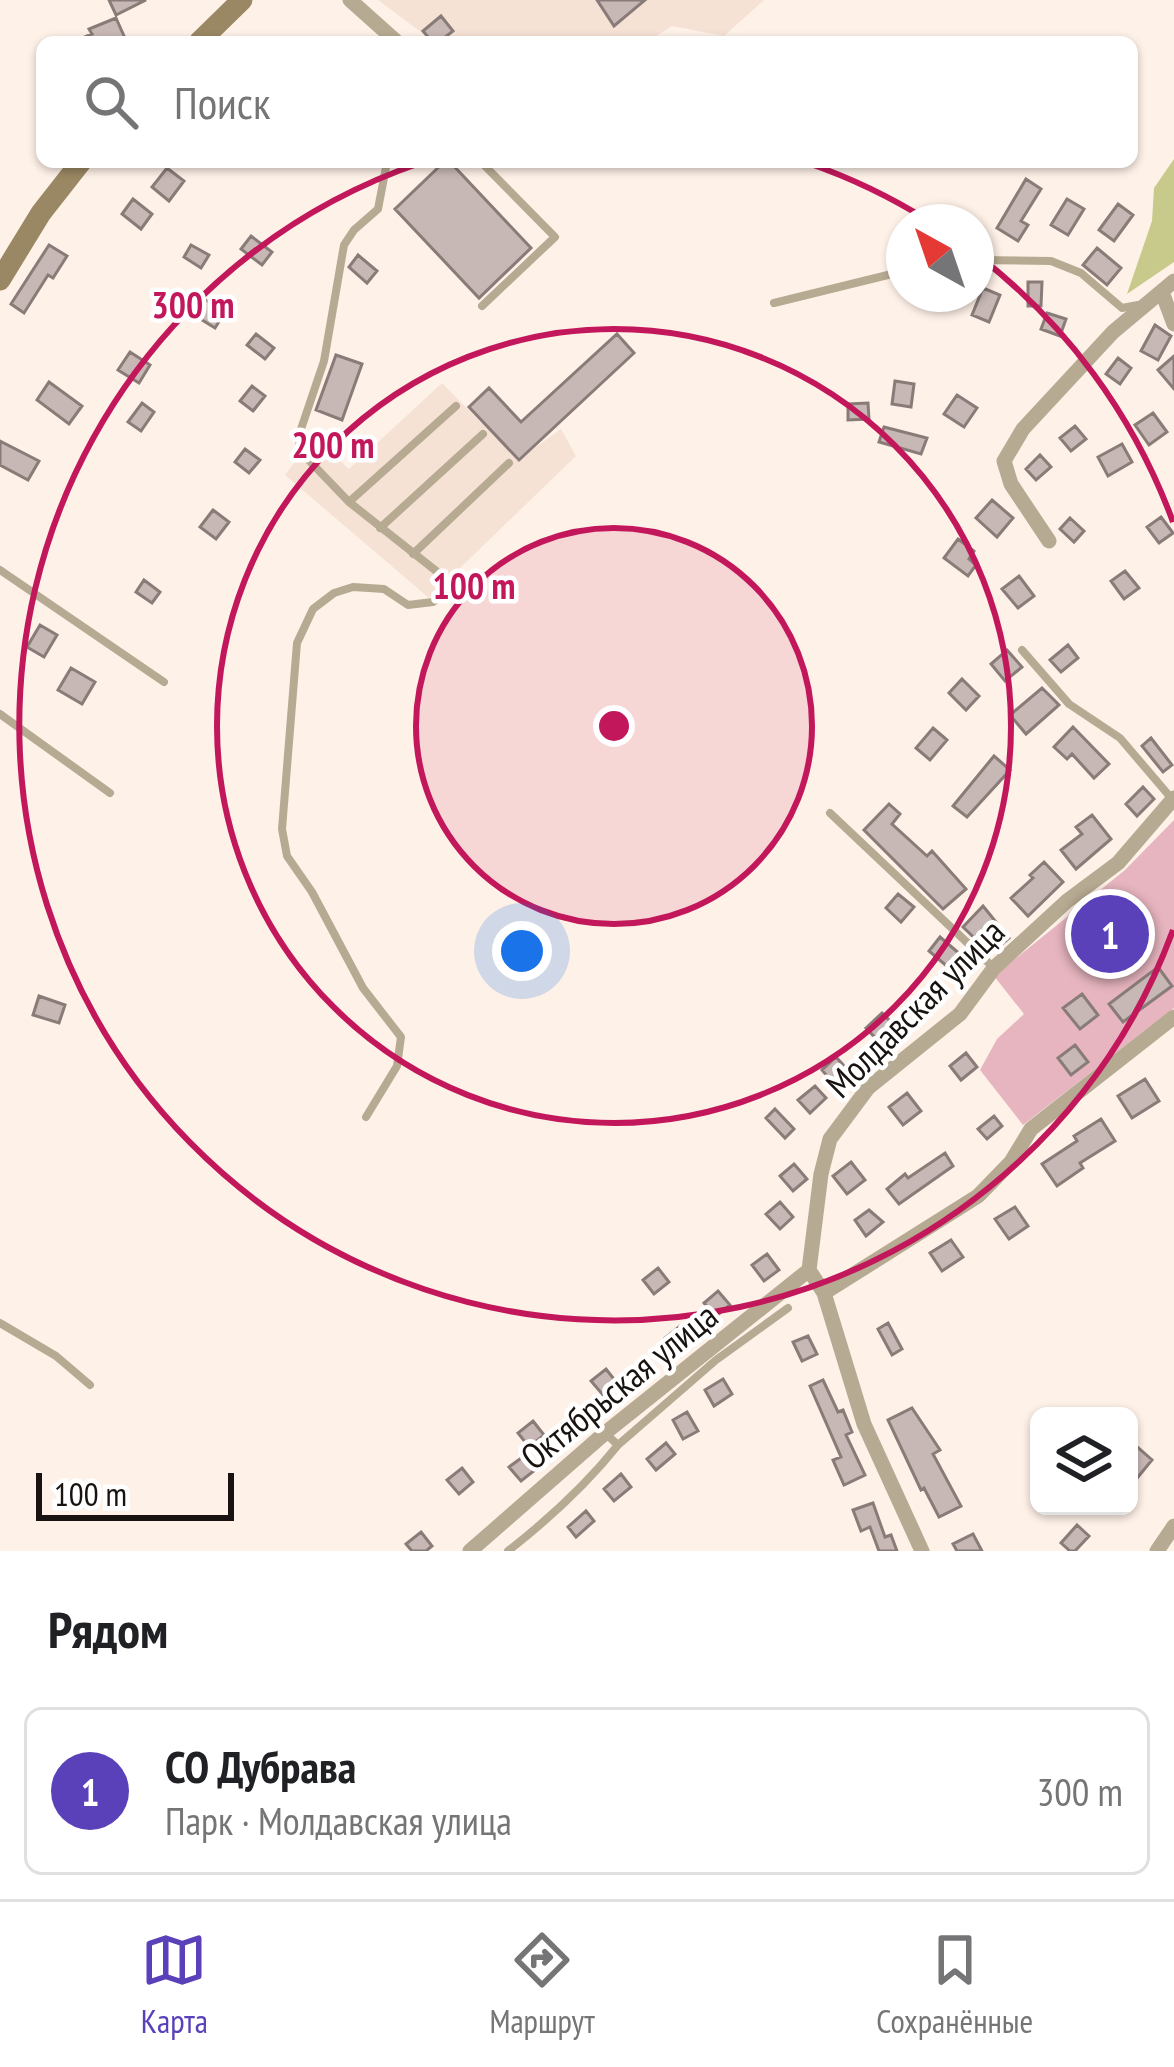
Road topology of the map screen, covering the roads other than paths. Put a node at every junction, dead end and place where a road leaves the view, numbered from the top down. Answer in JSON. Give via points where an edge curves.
{"nodes":[{"id":1,"x":242,"y":0,"type":"edge"},
{"id":2,"x":350,"y":0,"type":"edge"},
{"id":3,"x":205,"y":36,"type":"edge"},
{"id":4,"x":391,"y":36,"type":"edge"},
{"id":5,"x":76,"y":168,"type":"edge"},
{"id":6,"x":386,"y":168,"type":"edge"},
{"id":7,"x":487,"y":168,"type":"edge"},
{"id":8,"x":994,"y":260,"type":"edge"},
{"id":9,"x":886,"y":275,"type":"edge"},
{"id":10,"x":0,"y":280,"type":"edge"},
{"id":11,"x":1162,"y":292,"type":"edge"},
{"id":12,"x":774,"y":303,"type":"dead end"},
{"id":13,"x":482,"y":306,"type":"dead end"},
{"id":14,"x":1174,"y":324,"type":"edge"},
{"id":15,"x":456,"y":406,"type":"dead end"},
{"id":16,"x":483,"y":434,"type":"dead end"},
{"id":17,"x":509,"y":463,"type":"dead end"},
{"id":18,"x":349,"y":502,"type":"junction"},
{"id":19,"x":380,"y":528,"type":"junction"},
{"id":20,"x":1049,"y":542,"type":"dead end"},
{"id":21,"x":413,"y":554,"type":"junction"},
{"id":22,"x":0,"y":570,"type":"edge"},
{"id":23,"x":1022,"y":650,"type":"dead end"},
{"id":24,"x":164,"y":682,"type":"dead end"},
{"id":25,"x":0,"y":714,"type":"edge"},
{"id":26,"x":110,"y":793,"type":"dead end"},
{"id":27,"x":1173,"y":799,"type":"edge"},
{"id":28,"x":830,"y":813,"type":"dead end"},
{"id":29,"x":994,"y":968,"type":"junction"},
{"id":30,"x":1174,"y":1018,"type":"edge"},
{"id":31,"x":366,"y":1118,"type":"dead end"},
{"id":32,"x":809,"y":1270,"type":"junction"},
{"id":33,"x":824,"y":1293,"type":"junction"},
{"id":34,"x":788,"y":1308,"type":"dead end"},
{"id":35,"x":0,"y":1323,"type":"edge"},
{"id":36,"x":90,"y":1385,"type":"dead end"},
{"id":37,"x":612,"y":1439,"type":"junction"},
{"id":38,"x":1174,"y":1526,"type":"edge"},
{"id":39,"x":470,"y":1551,"type":"edge"},
{"id":40,"x":508,"y":1551,"type":"edge"},
{"id":41,"x":922,"y":1551,"type":"edge"},
{"id":42,"x":1157,"y":1551,"type":"edge"}],
"edges":[{"from":1,"to":3,"type":"main road"},
{"from":2,"to":4,"type":"street"},
{"from":5,"to":10,"type":"main road"},
{"from":6,"to":18,"type":"lane","via":[[378,208],[344,245],[324,361],[299,435],[300,452]]},
{"from":7,"to":13,"type":"lane","via":[[555,237]]},
{"from":8,"to":11,"type":"lane","via":[[1051,261],[1081,273],[1122,308]]},
{"from":9,"to":12,"type":"lane"},
{"from":11,"to":14,"type":"street"},
{"from":11,"to":20,"type":"street","via":[[1099,346],[1004,461]]},
{"from":15,"to":18,"type":"lane"},
{"from":16,"to":19,"type":"lane"},
{"from":17,"to":21,"type":"lane"},
{"from":18,"to":19,"type":"lane"},
{"from":19,"to":21,"type":"lane"},
{"from":21,"to":31,"type":"lane","via":[[440,574],[446,592],[408,605],[384,589],[334,593],[313,609],[297,643],[282,829],[287,856],[363,988],[401,1037],[397,1066]]},
{"from":22,"to":24,"type":"lane"},
{"from":23,"to":27,"type":"lane"},
{"from":25,"to":26,"type":"lane"},
{"from":27,"to":29,"type":"street","name":"Молдавская улица","via":[[1118,863]]},
{"from":28,"to":29,"type":"lane"},
{"from":29,"to":32,"type":"street","name":"Молдавская улица","via":[[960,1014],[868,1088],[830,1139]]},
{"from":30,"to":33,"type":"street","via":[[1031,1129],[978,1196]]},
{"from":32,"to":33,"type":"street"},
{"from":32,"to":37,"type":"street","name":"Октябрьская улица"},
{"from":33,"to":41,"type":"street","via":[[864,1424]]},
{"from":34,"to":37,"type":"lane"},
{"from":35,"to":36,"type":"lane"},
{"from":37,"to":39,"type":"street","name":"Октябрьская улица"},
{"from":37,"to":40,"type":"lane","via":[[569,1499]]},
{"from":38,"to":42,"type":"street"}]}
